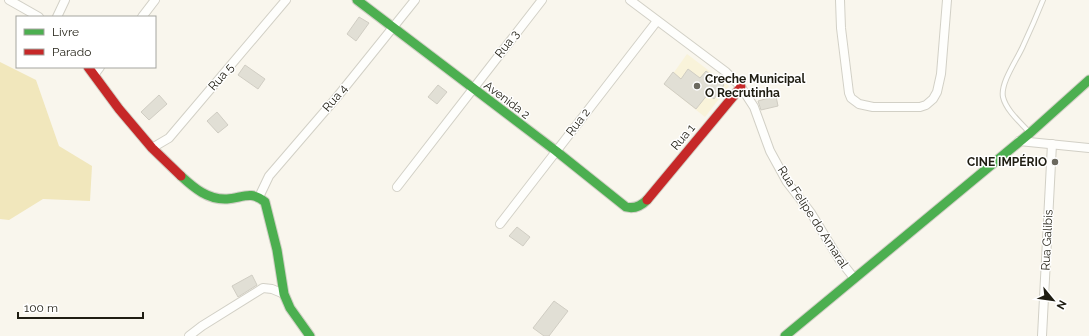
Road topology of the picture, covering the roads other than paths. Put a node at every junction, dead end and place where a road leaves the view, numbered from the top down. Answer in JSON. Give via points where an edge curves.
{"nodes":[{"id":1,"x":9,"y":0,"type":"edge"},
{"id":2,"x":65,"y":0,"type":"edge"},
{"id":3,"x":155,"y":0,"type":"edge"},
{"id":4,"x":286,"y":0,"type":"edge"},
{"id":5,"x":358,"y":0,"type":"edge"},
{"id":6,"x":415,"y":0,"type":"edge"},
{"id":7,"x":542,"y":0,"type":"edge"},
{"id":8,"x":630,"y":0,"type":"edge"},
{"id":9,"x":840,"y":0,"type":"edge"},
{"id":10,"x":947,"y":0,"type":"edge"},
{"id":11,"x":1044,"y":0,"type":"edge"},
{"id":12,"x":37,"y":16,"type":"edge"},
{"id":13,"x":57,"y":16,"type":"edge"},
{"id":14,"x":143,"y":16,"type":"edge"},
{"id":15,"x":658,"y":21,"type":"junction"},
{"id":16,"x":393,"y":27,"type":"junction"},
{"id":17,"x":89,"y":68,"type":"edge"},
{"id":18,"x":99,"y":68,"type":"edge"},
{"id":19,"x":94,"y":75,"type":"junction"},
{"id":20,"x":1089,"y":80,"type":"edge"},
{"id":21,"x":741,"y":87,"type":"junction"},
{"id":22,"x":473,"y":88,"type":"junction"},
{"id":23,"x":1030,"y":133,"type":"junction"},
{"id":24,"x":1019,"y":141,"type":"junction"},
{"id":25,"x":1052,"y":144,"type":"junction"},
{"id":26,"x":152,"y":148,"type":"junction"},
{"id":27,"x":1089,"y":148,"type":"edge"},
{"id":28,"x":556,"y":152,"type":"junction"},
{"id":29,"x":397,"y":187,"type":"dead end"},
{"id":30,"x":262,"y":199,"type":"junction"},
{"id":31,"x":644,"y":203,"type":"joint"},
{"id":32,"x":500,"y":224,"type":"dead end"},
{"id":33,"x":854,"y":278,"type":"junction"},
{"id":34,"x":284,"y":294,"type":"junction"},
{"id":35,"x":189,"y":336,"type":"edge"},
{"id":36,"x":310,"y":336,"type":"edge"},
{"id":37,"x":785,"y":336,"type":"edge"},
{"id":38,"x":1042,"y":336,"type":"edge"}],
"edges":[{"from":1,"to":12,"type":"street"},
{"from":2,"to":13,"type":"street"},
{"from":3,"to":14,"type":"street"},
{"from":4,"to":26,"type":"street","name":"Rua 5","via":[[169,138]]},
{"from":5,"to":16,"type":"street","name":"Avenida 2"},
{"from":6,"to":16,"type":"street","name":"Rua 4"},
{"from":7,"to":22,"type":"street","name":"Rua 3"},
{"from":8,"to":15,"type":"street","name":"Rua Felipe do Amaral"},
{"from":9,"to":10,"type":"street","via":[[849,93],[859,104],[873,108],[920,107],[933,99],[941,74]]},
{"from":11,"to":23,"type":"lane","via":[[1003,90],[1006,104]]},
{"from":15,"to":21,"type":"street","name":"Rua Felipe do Amaral","via":[[726,72]]},
{"from":15,"to":28,"type":"street","name":"Rua 2"},
{"from":16,"to":22,"type":"street","name":"Avenida 2"},
{"from":16,"to":30,"type":"street","name":"Rua 4","via":[[269,176]]},
{"from":17,"to":19,"type":"street"},
{"from":18,"to":19,"type":"street"},
{"from":19,"to":26,"type":"street"},
{"from":20,"to":23,"type":"street"},
{"from":21,"to":31,"type":"street","name":"Rua 1"},
{"from":21,"to":33,"type":"street","name":"Rua Felipe do Amaral","via":[[754,107],[770,151],[787,182]]},
{"from":22,"to":28,"type":"street","name":"Avenida 2"},
{"from":22,"to":29,"type":"street","name":"Rua 3"},
{"from":23,"to":24,"type":"street"},
{"from":24,"to":25,"type":"street"},
{"from":24,"to":33,"type":"street"},
{"from":25,"to":27,"type":"street"},
{"from":25,"to":38,"type":"street","name":"Rua Galibis"},
{"from":26,"to":30,"type":"street","via":[[193,187],[206,195],[226,199],[248,195]]},
{"from":28,"to":31,"type":"street","name":"Avenida 2","via":[[626,207],[636,208]]},
{"from":28,"to":32,"type":"street","name":"Rua 2"},
{"from":30,"to":34,"type":"street","via":[[277,250]]},
{"from":33,"to":37,"type":"street"},
{"from":34,"to":35,"type":"street","via":[[272,288],[263,288]]},
{"from":34,"to":36,"type":"street","via":[[294,314]]}]}
